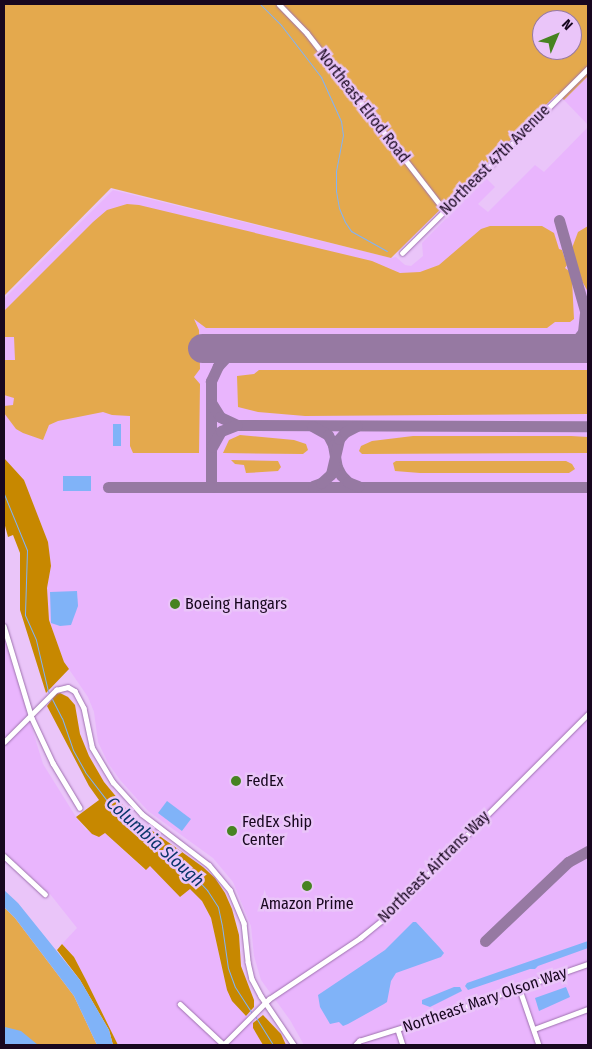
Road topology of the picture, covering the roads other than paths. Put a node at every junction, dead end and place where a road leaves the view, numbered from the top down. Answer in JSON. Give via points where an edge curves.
{"nodes":[{"id":1,"x":279,"y":4,"type":"edge"},
{"id":2,"x":588,"y":68,"type":"edge"},
{"id":3,"x":445,"y":211,"type":"junction"},
{"id":4,"x":402,"y":253,"type":"dead end"},
{"id":5,"x":4,"y":626,"type":"edge"},
{"id":6,"x":588,"y":714,"type":"edge"},
{"id":7,"x":31,"y":715,"type":"junction"},
{"id":8,"x":4,"y":742,"type":"edge"},
{"id":9,"x":80,"y":808,"type":"dead end"},
{"id":10,"x":4,"y":856,"type":"edge"},
{"id":11,"x":45,"y":894,"type":"dead end"},
{"id":12,"x":588,"y":964,"type":"edge"},
{"id":13,"x":519,"y":987,"type":"junction"},
{"id":14,"x":265,"y":1003,"type":"junction"},
{"id":15,"x":180,"y":1004,"type":"dead end"},
{"id":16,"x":588,"y":1009,"type":"edge"},
{"id":17,"x":534,"y":1029,"type":"junction"},
{"id":18,"x":398,"y":1030,"type":"junction"},
{"id":19,"x":224,"y":1045,"type":"edge"},
{"id":20,"x":294,"y":1045,"type":"edge"},
{"id":21,"x":355,"y":1045,"type":"edge"},
{"id":22,"x":403,"y":1045,"type":"edge"},
{"id":23,"x":539,"y":1045,"type":"edge"}],
"edges":[{"from":1,"to":3,"type":"street","name":"Northeast Elrod Road","via":[[307,33]]},
{"from":2,"to":3,"type":"street","name":"Northeast 47th Avenue"},
{"from":3,"to":4,"type":"street","name":"Northeast 47th Avenue"},
{"from":5,"to":7,"type":"street"},
{"from":6,"to":14,"type":"street","name":"Northeast Airtrans Way","via":[[381,921]]},
{"from":7,"to":8,"type":"street"},
{"from":7,"to":9,"type":"street","via":[[53,763]]},
{"from":7,"to":14,"type":"street","via":[[53,692],[64,686],[73,689],[81,700],[92,746],[118,788],[150,821],[208,865],[227,886],[244,923],[252,979]]},
{"from":10,"to":11,"type":"street"},
{"from":12,"to":13,"type":"street","name":"Northeast Mary Olson Way"},
{"from":13,"to":17,"type":"street"},
{"from":13,"to":18,"type":"street","name":"Northeast Mary Olson Way"},
{"from":14,"to":19,"type":"street","name":"Northeast Airtrans Way"},
{"from":14,"to":20,"type":"street"},
{"from":15,"to":19,"type":"street"},
{"from":16,"to":17,"type":"street"},
{"from":17,"to":23,"type":"street"},
{"from":18,"to":21,"type":"street","name":"Northeast Mary Olson Way"},
{"from":18,"to":22,"type":"street"}]}
